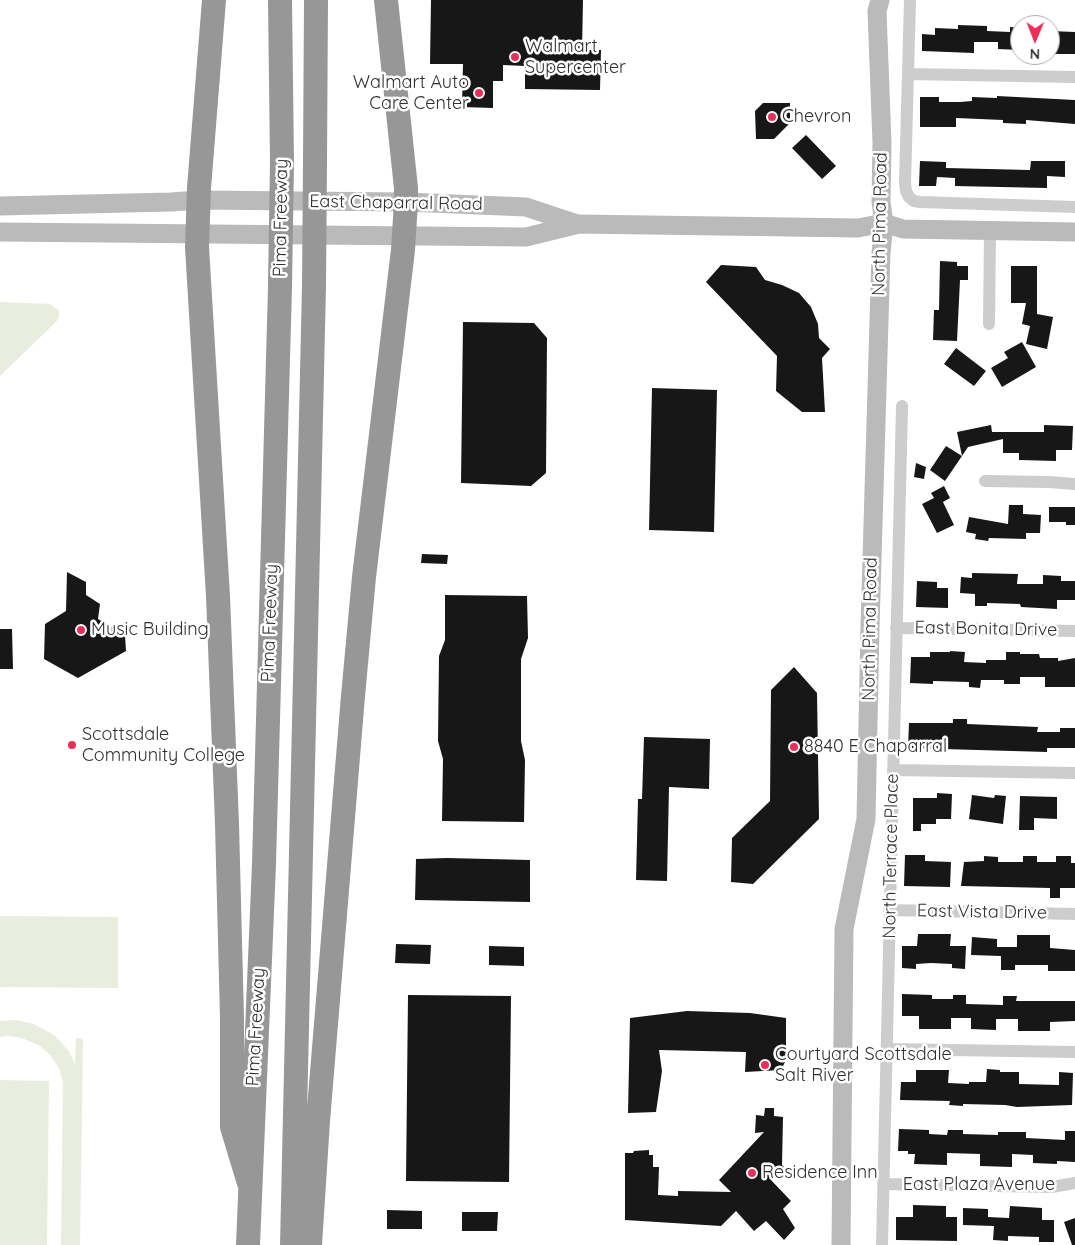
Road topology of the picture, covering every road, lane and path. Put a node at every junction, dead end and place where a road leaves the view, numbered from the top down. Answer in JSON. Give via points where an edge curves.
{"nodes":[{"id":1,"x":214,"y":0,"type":"edge"},
{"id":2,"x":280,"y":0,"type":"edge"},
{"id":3,"x":316,"y":0,"type":"edge"},
{"id":4,"x":386,"y":0,"type":"edge"},
{"id":5,"x":876,"y":4,"type":"edge"},
{"id":6,"x":910,"y":4,"type":"edge"},
{"id":7,"x":908,"y":74,"type":"junction"},
{"id":8,"x":1075,"y":77,"type":"edge"},
{"id":9,"x":199,"y":200,"type":"junction"},
{"id":10,"x":406,"y":202,"type":"junction"},
{"id":11,"x":0,"y":206,"type":"edge"},
{"id":12,"x":1075,"y":207,"type":"edge"},
{"id":13,"x":884,"y":223,"type":"junction"},
{"id":14,"x":579,"y":224,"type":"junction"},
{"id":15,"x":990,"y":230,"type":"junction"},
{"id":16,"x":0,"y":232,"type":"edge"},
{"id":17,"x":1075,"y":232,"type":"edge"},
{"id":18,"x":197,"y":233,"type":"junction"},
{"id":19,"x":404,"y":237,"type":"junction"},
{"id":20,"x":989,"y":324,"type":"dead end"},
{"id":21,"x":902,"y":406,"type":"dead end"},
{"id":22,"x":985,"y":481,"type":"dead end"},
{"id":23,"x":1075,"y":484,"type":"edge"},
{"id":24,"x":896,"y":628,"type":"junction"},
{"id":25,"x":1075,"y":631,"type":"edge"},
{"id":26,"x":893,"y":770,"type":"junction"},
{"id":27,"x":1075,"y":774,"type":"edge"},
{"id":28,"x":889,"y":910,"type":"junction"},
{"id":29,"x":1075,"y":914,"type":"edge"},
{"id":30,"x":887,"y":1049,"type":"junction"},
{"id":31,"x":1075,"y":1052,"type":"edge"},
{"id":32,"x":249,"y":1183,"type":"junction"},
{"id":33,"x":1075,"y":1183,"type":"edge"},
{"id":34,"x":883,"y":1184,"type":"junction"},
{"id":35,"x":248,"y":1245,"type":"edge"},
{"id":36,"x":292,"y":1245,"type":"edge"},
{"id":37,"x":310,"y":1245,"type":"edge"},
{"id":38,"x":841,"y":1245,"type":"edge"},
{"id":39,"x":882,"y":1245,"type":"edge"}],
"edges":[{"from":1,"to":9,"type":"highway"},
{"from":2,"to":32,"type":"highway","name":"Pima Freeway","bridge":true,"via":[[280,286],[264,864]]},
{"from":3,"to":36,"type":"highway","name":"Pima Freeway","bridge":true,"via":[[314,286]]},
{"from":4,"to":10,"type":"highway"},
{"from":5,"to":13,"type":"main road","name":"North Pima Road","via":[[882,143],[880,202]]},
{"from":6,"to":7,"type":"street","name":"North Pima Road"},
{"from":7,"to":8,"type":"street"},
{"from":7,"to":12,"type":"street","name":"North Pima Road","via":[[905,183],[906,191],[914,201]]},
{"from":9,"to":10,"type":"main road","name":"East Chaparral Road"},
{"from":9,"to":11,"type":"main road","name":"East Chaparral Road"},
{"from":9,"to":18,"type":"highway"},
{"from":10,"to":14,"type":"main road","name":"East Chaparral Road","via":[[526,207]]},
{"from":10,"to":19,"type":"highway"},
{"from":13,"to":14,"type":"main road","name":"East Chaparral Road","via":[[858,228]]},
{"from":13,"to":15,"type":"main road","name":"East Chaparral Road","via":[[903,229]]},
{"from":13,"to":38,"type":"main road","name":"North Pima Road","via":[[880,263],[866,819],[844,929]]},
{"from":14,"to":19,"type":"main road","name":"East Chaparral Road","via":[[526,237]]},
{"from":15,"to":17,"type":"main road","name":"East Chaparral Road"},
{"from":15,"to":20,"type":"street"},
{"from":16,"to":18,"type":"main road","name":"East Chaparral Road"},
{"from":18,"to":19,"type":"main road","name":"East Chaparral Road"},
{"from":18,"to":32,"type":"highway","via":[[223,723],[232,1127]]},
{"from":19,"to":37,"type":"highway","via":[[364,577]]},
{"from":21,"to":24,"type":"street","name":"North Terrace Place"},
{"from":22,"to":23,"type":"street"},
{"from":24,"to":25,"type":"street","name":"East Bonita Drive"},
{"from":24,"to":26,"type":"street","name":"North Terrace Place"},
{"from":26,"to":27,"type":"street"},
{"from":26,"to":28,"type":"street","name":"North Terrace Place"},
{"from":28,"to":29,"type":"street","name":"East Vista Drive"},
{"from":28,"to":30,"type":"street","name":"North Terrace Place"},
{"from":30,"to":31,"type":"street"},
{"from":30,"to":34,"type":"street","name":"North Terrace Place"},
{"from":32,"to":35,"type":"highway","name":"Pima Freeway"},
{"from":33,"to":34,"type":"street","name":"East Plaza Avenue","via":[[1052,1187]]},
{"from":34,"to":39,"type":"street","name":"North Terrace Place"}]}
